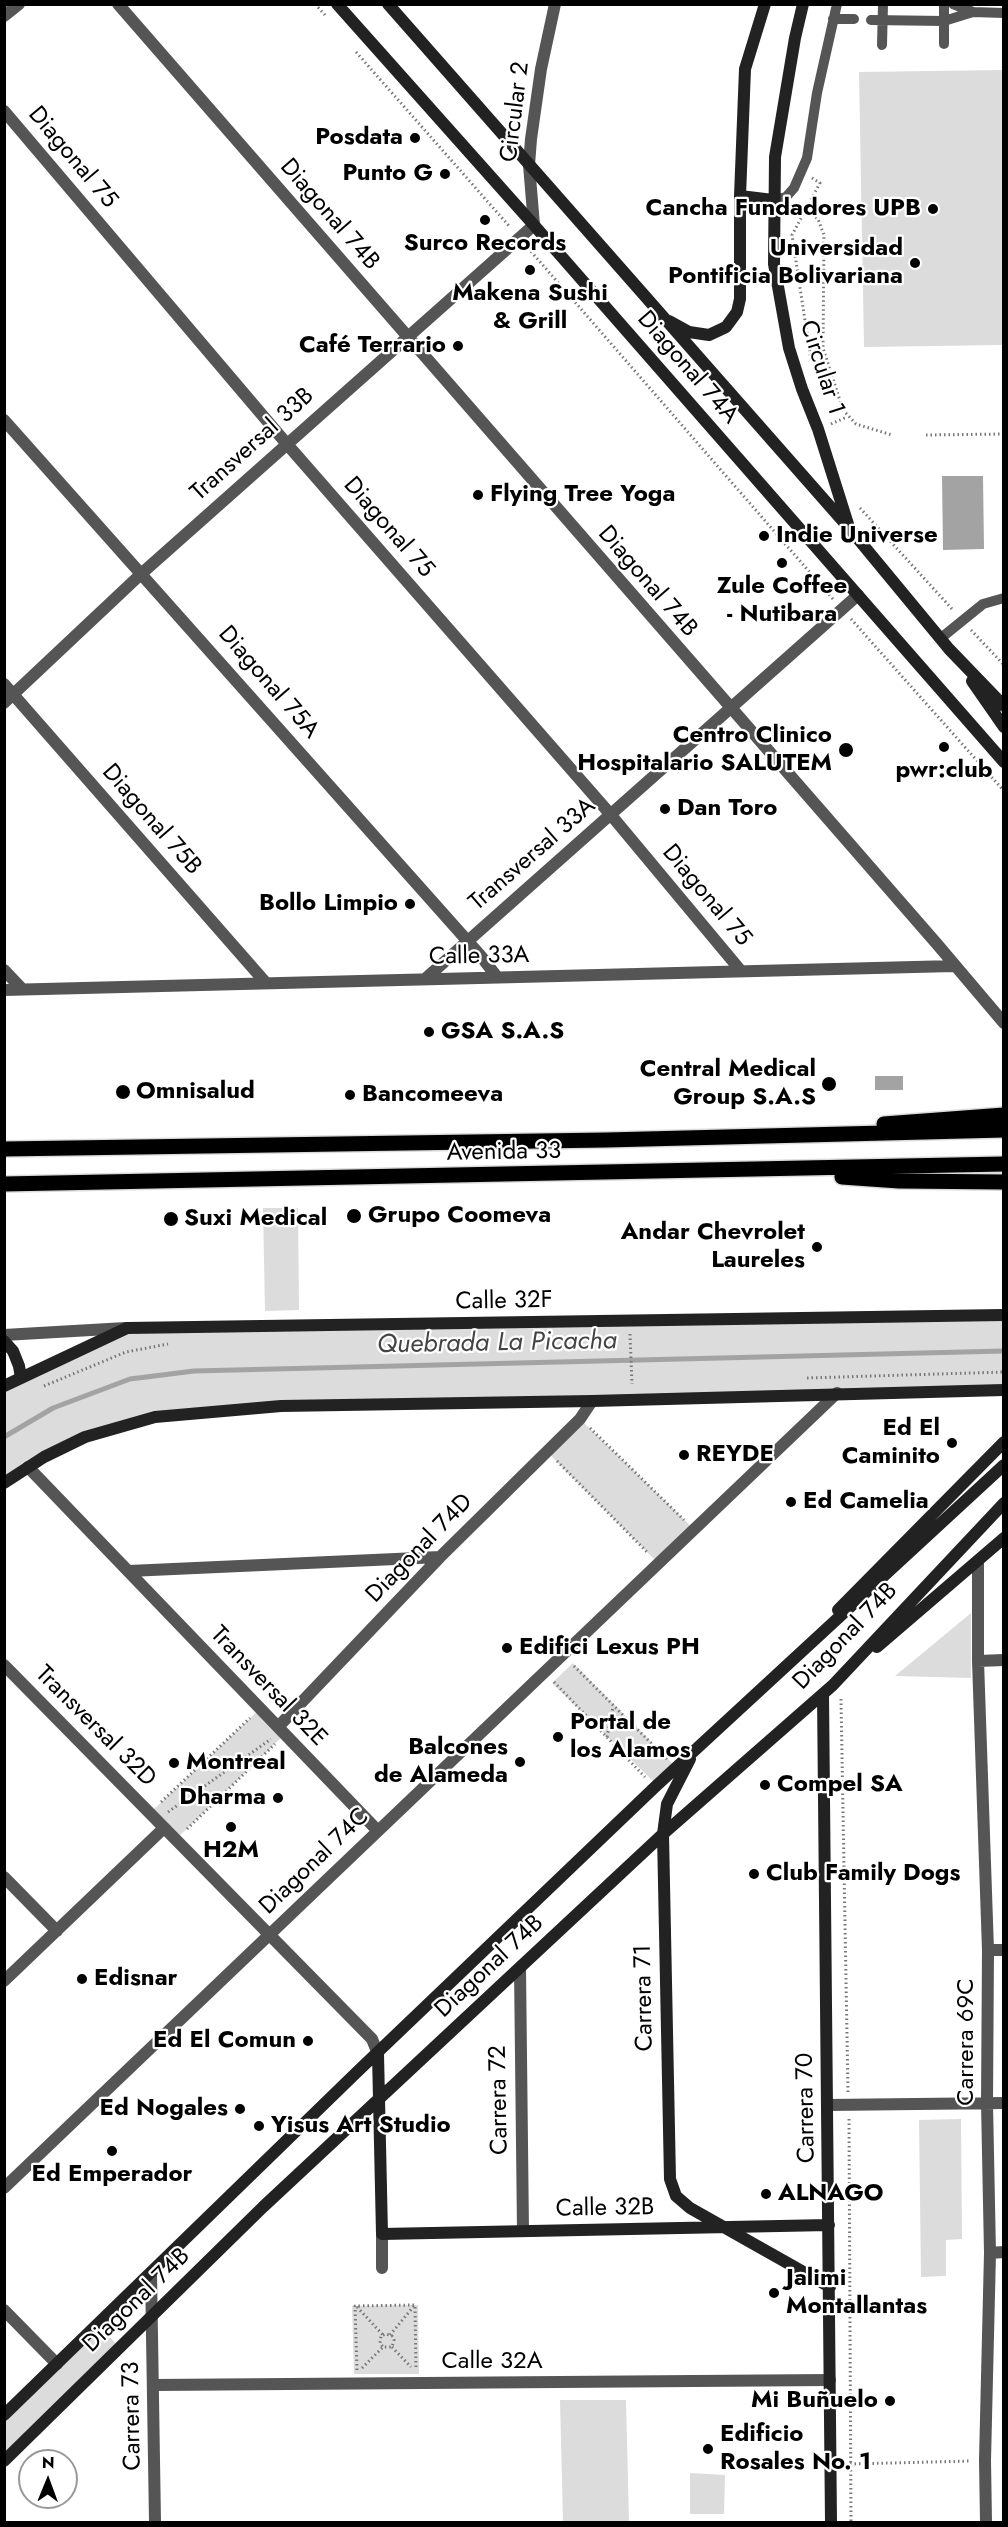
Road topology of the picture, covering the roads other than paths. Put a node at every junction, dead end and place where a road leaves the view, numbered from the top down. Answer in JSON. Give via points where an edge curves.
{"nodes":[{"id":1,"x":19,"y":4,"type":"edge"},
{"id":2,"x":118,"y":4,"type":"edge"},
{"id":3,"x":337,"y":4,"type":"edge"},
{"id":4,"x":388,"y":4,"type":"edge"},
{"id":5,"x":555,"y":4,"type":"edge"},
{"id":6,"x":765,"y":4,"type":"edge"},
{"id":7,"x":803,"y":4,"type":"edge"},
{"id":8,"x":837,"y":4,"type":"edge"},
{"id":9,"x":883,"y":4,"type":"edge"},
{"id":10,"x":944,"y":4,"type":"edge"},
{"id":11,"x":953,"y":4,"type":"edge"},
{"id":12,"x":973,"y":12,"type":"junction"},
{"id":13,"x":1004,"y":13,"type":"edge"},
{"id":14,"x":4,"y":16,"type":"edge"},
{"id":15,"x":833,"y":19,"type":"junction"},
{"id":16,"x":854,"y":19,"type":"dead end"},
{"id":17,"x":877,"y":20,"type":"junction"},
{"id":18,"x":944,"y":21,"type":"junction"},
{"id":19,"x":944,"y":44,"type":"dead end"},
{"id":20,"x":882,"y":45,"type":"dead end"},
{"id":21,"x":4,"y":111,"type":"edge"},
{"id":22,"x":529,"y":165,"type":"junction"},
{"id":23,"x":740,"y":196,"type":"junction"},
{"id":24,"x":773,"y":200,"type":"junction"},
{"id":25,"x":534,"y":225,"type":"junction"},
{"id":26,"x":662,"y":318,"type":"junction"},
{"id":27,"x":407,"y":337,"type":"junction"},
{"id":28,"x":4,"y":420,"type":"edge"},
{"id":29,"x":286,"y":443,"type":"junction"},
{"id":30,"x":849,"y":528,"type":"junction"},
{"id":31,"x":141,"y":574,"type":"junction"},
{"id":32,"x":858,"y":595,"type":"junction"},
{"id":33,"x":1004,"y":598,"type":"edge"},
{"id":34,"x":941,"y":638,"type":"junction"},
{"id":35,"x":950,"y":649,"type":"junction"},
{"id":36,"x":4,"y":684,"type":"edge"},
{"id":37,"x":9,"y":698,"type":"edge"},
{"id":38,"x":1004,"y":706,"type":"edge"},
{"id":39,"x":730,"y":709,"type":"junction"},
{"id":40,"x":1004,"y":727,"type":"edge"},
{"id":41,"x":1004,"y":762,"type":"edge"},
{"id":42,"x":611,"y":814,"type":"junction"},
{"id":43,"x":466,"y":941,"type":"junction"},
{"id":44,"x":954,"y":966,"type":"junction"},
{"id":45,"x":4,"y":970,"type":"edge"},
{"id":46,"x":741,"y":971,"type":"junction"},
{"id":47,"x":497,"y":977,"type":"junction"},
{"id":48,"x":425,"y":979,"type":"junction"},
{"id":49,"x":266,"y":983,"type":"junction"},
{"id":50,"x":4,"y":990,"type":"edge"},
{"id":51,"x":22,"y":990,"type":"junction"},
{"id":52,"x":1004,"y":1023,"type":"edge"},
{"id":53,"x":1004,"y":1115,"type":"edge"},
{"id":54,"x":1004,"y":1130,"type":"edge"},
{"id":55,"x":797,"y":1135,"type":"junction"},
{"id":56,"x":4,"y":1149,"type":"edge"},
{"id":57,"x":1004,"y":1164,"type":"edge"},
{"id":58,"x":761,"y":1170,"type":"junction"},
{"id":59,"x":1004,"y":1182,"type":"edge"},
{"id":60,"x":4,"y":1184,"type":"edge"},
{"id":61,"x":1004,"y":1315,"type":"edge"},
{"id":62,"x":127,"y":1328,"type":"junction"},
{"id":63,"x":4,"y":1335,"type":"edge"},
{"id":64,"x":4,"y":1341,"type":"edge"},
{"id":65,"x":21,"y":1377,"type":"junction"},
{"id":66,"x":4,"y":1386,"type":"edge"},
{"id":67,"x":1004,"y":1390,"type":"edge"},
{"id":68,"x":837,"y":1393,"type":"junction"},
{"id":69,"x":592,"y":1401,"type":"junction"},
{"id":70,"x":1004,"y":1442,"type":"edge"},
{"id":71,"x":1004,"y":1466,"type":"edge"},
{"id":72,"x":28,"y":1467,"type":"junction"},
{"id":73,"x":4,"y":1483,"type":"edge"},
{"id":74,"x":1004,"y":1503,"type":"edge"},
{"id":75,"x":1004,"y":1538,"type":"edge"},
{"id":76,"x":440,"y":1557,"type":"junction"},
{"id":77,"x":978,"y":1561,"type":"junction"},
{"id":78,"x":129,"y":1571,"type":"junction"},
{"id":79,"x":978,"y":1660,"type":"junction"},
{"id":80,"x":1004,"y":1660,"type":"edge"},
{"id":81,"x":4,"y":1665,"type":"edge"},
{"id":82,"x":833,"y":1685,"type":"junction"},
{"id":83,"x":823,"y":1694,"type":"junction"},
{"id":84,"x":751,"y":1700,"type":"junction"},
{"id":85,"x":281,"y":1731,"type":"junction"},
{"id":86,"x":695,"y":1751,"type":"junction"},
{"id":87,"x":158,"y":1820,"type":"junction"},
{"id":88,"x":378,"y":1831,"type":"junction"},
{"id":89,"x":663,"y":1834,"type":"junction"},
{"id":90,"x":4,"y":1877,"type":"edge"},
{"id":91,"x":57,"y":1931,"type":"junction"},
{"id":92,"x":270,"y":1935,"type":"junction"},
{"id":93,"x":988,"y":1950,"type":"junction"},
{"id":94,"x":1004,"y":1950,"type":"edge"},
{"id":95,"x":520,"y":1968,"type":"junction"},
{"id":96,"x":4,"y":1982,"type":"edge"},
{"id":97,"x":378,"y":2054,"type":"junction"},
{"id":98,"x":378,"y":2100,"type":"junction"},
{"id":99,"x":987,"y":2103,"type":"junction"},
{"id":100,"x":1004,"y":2103,"type":"edge"},
{"id":101,"x":828,"y":2105,"type":"junction"},
{"id":102,"x":4,"y":2188,"type":"edge"},
{"id":103,"x":829,"y":2225,"type":"junction"},
{"id":104,"x":721,"y":2227,"type":"junction"},
{"id":105,"x":523,"y":2231,"type":"junction"},
{"id":106,"x":382,"y":2234,"type":"junction"},
{"id":107,"x":1004,"y":2252,"type":"edge"},
{"id":108,"x":990,"y":2253,"type":"junction"},
{"id":109,"x":382,"y":2268,"type":"dead end"},
{"id":110,"x":151,"y":2273,"type":"junction"},
{"id":111,"x":830,"y":2287,"type":"junction"},
{"id":112,"x":4,"y":2310,"type":"edge"},
{"id":113,"x":152,"y":2316,"type":"junction"},
{"id":114,"x":57,"y":2364,"type":"junction"},
{"id":115,"x":830,"y":2380,"type":"junction"},
{"id":116,"x":153,"y":2385,"type":"junction"},
{"id":117,"x":4,"y":2415,"type":"edge"},
{"id":118,"x":4,"y":2461,"type":"edge"},
{"id":119,"x":155,"y":2523,"type":"edge"},
{"id":120,"x":831,"y":2523,"type":"edge"},
{"id":121,"x":986,"y":2523,"type":"edge"}],
"edges":[{"from":1,"to":14,"type":"street"},
{"from":2,"to":27,"type":"street","name":"Diagonal 74B"},
{"from":3,"to":25,"type":"main road","name":"Diagonal 74A"},
{"from":4,"to":22,"type":"main road","name":"Diagonal 74A"},
{"from":5,"to":22,"type":"street","name":"Circular 2","via":[[541,69]]},
{"from":6,"to":23,"type":"main road","via":[[745,69]]},
{"from":7,"to":24,"type":"main road","name":"Circular 1","via":[[775,157]]},
{"from":8,"to":15,"type":"lane"},
{"from":9,"to":17,"type":"lane"},
{"from":10,"to":18,"type":"lane"},
{"from":11,"to":12,"type":"lane"},
{"from":12,"to":13,"type":"lane"},
{"from":12,"to":18,"type":"lane"},
{"from":15,"to":16,"type":"lane"},
{"from":15,"to":24,"type":"lane","via":[[807,158],[794,188],[786,197]]},
{"from":17,"to":18,"type":"lane"},
{"from":17,"to":20,"type":"lane"},
{"from":18,"to":19,"type":"lane"},
{"from":21,"to":29,"type":"street","name":"Diagonal 75"},
{"from":22,"to":25,"type":"street","name":"Circular 2"},
{"from":22,"to":26,"type":"main road","name":"Diagonal 74A"},
{"from":23,"to":24,"type":"main road"},
{"from":23,"to":26,"type":"main road","via":[[737,312],[726,327],[709,335],[689,332]]},
{"from":24,"to":30,"type":"main road","name":"Circular 1","via":[[774,264],[786,338]]},
{"from":25,"to":27,"type":"street","name":"Transversal 33B"},
{"from":25,"to":32,"type":"main road","name":"Diagonal 74A"},
{"from":26,"to":30,"type":"main road","name":"Diagonal 74A"},
{"from":27,"to":29,"type":"street","name":"Transversal 33B"},
{"from":27,"to":39,"type":"street","name":"Diagonal 74B"},
{"from":28,"to":31,"type":"street","name":"Diagonal 75A"},
{"from":29,"to":31,"type":"street","name":"Transversal 33B"},
{"from":29,"to":42,"type":"street","name":"Diagonal 75"},
{"from":30,"to":34,"type":"main road","name":"Diagonal 74A"},
{"from":31,"to":37,"type":"street","name":"Transversal 33B"},
{"from":31,"to":43,"type":"street","name":"Diagonal 75A"},
{"from":32,"to":39,"type":"street","name":"Transversal 33A"},
{"from":32,"to":41,"type":"main road","name":"Diagonal 74A"},
{"from":33,"to":34,"type":"lane","via":[[983,604]]},
{"from":34,"to":35,"type":"main road","name":"Diagonal 74A"},
{"from":35,"to":38,"type":"main road","name":"Diagonal 74A"},
{"from":35,"to":40,"type":"main road"},
{"from":36,"to":37,"type":"street","name":"Diagonal 75B"},
{"from":37,"to":49,"type":"street","name":"Diagonal 75B"},
{"from":39,"to":42,"type":"street","name":"Transversal 33A"},
{"from":39,"to":44,"type":"street","name":"Diagonal 74B"},
{"from":42,"to":43,"type":"street","name":"Transversal 33A"},
{"from":42,"to":46,"type":"street","name":"Diagonal 75"},
{"from":43,"to":47,"type":"street","name":"Diagonal 75A"},
{"from":43,"to":48,"type":"street","name":"Transversal 33A"},
{"from":44,"to":46,"type":"street","name":"Calle 33A"},
{"from":44,"to":52,"type":"street","name":"Diagonal 74B"},
{"from":45,"to":51,"type":"street"},
{"from":46,"to":47,"type":"street","name":"Calle 33A"},
{"from":47,"to":48,"type":"street","name":"Calle 33A"},
{"from":48,"to":49,"type":"street","name":"Calle 33A"},
{"from":49,"to":51,"type":"street","name":"Calle 33A"},
{"from":50,"to":51,"type":"street","name":"Calle 33A"},
{"from":53,"to":55,"type":"main road"},
{"from":54,"to":55,"type":"main road","name":"Avenida 33"},
{"from":55,"to":56,"type":"main road","name":"Avenida 33"},
{"from":57,"to":58,"type":"main road","name":"Avenida 33"},
{"from":58,"to":59,"type":"main road","via":[[899,1181]]},
{"from":58,"to":60,"type":"main road","name":"Avenida 33"},
{"from":61,"to":62,"type":"main road","name":"Calle 32F"},
{"from":62,"to":63,"type":"street","name":"Calle 32F"},
{"from":62,"to":65,"type":"main road"},
{"from":64,"to":65,"type":"main road","via":[[13,1351]]},
{"from":65,"to":66,"type":"main road"},
{"from":67,"to":68,"type":"main road"},
{"from":68,"to":69,"type":"main road"},
{"from":68,"to":88,"type":"street","name":"Diagonal 74C"},
{"from":69,"to":72,"type":"main road","via":[[281,1406],[155,1417],[85,1437]]},
{"from":69,"to":76,"type":"street","name":"Diagonal 74D","via":[[580,1419]]},
{"from":70,"to":84,"type":"main road"},
{"from":71,"to":84,"type":"main road","name":"Diagonal 74B"},
{"from":72,"to":73,"type":"main road"},
{"from":72,"to":78,"type":"street","name":"Transversal 32E"},
{"from":74,"to":82,"type":"main road","name":"Diagonal 74B"},
{"from":75,"to":77,"type":"main road"},
{"from":76,"to":78,"type":"street"},
{"from":76,"to":85,"type":"street","name":"Diagonal 74D"},
{"from":77,"to":79,"type":"street","name":"Carrera 69C"},
{"from":77,"to":82,"type":"main road"},
{"from":78,"to":85,"type":"street","name":"Transversal 32E"},
{"from":79,"to":80,"type":"street"},
{"from":79,"to":93,"type":"street","name":"Carrera 69C"},
{"from":81,"to":87,"type":"street","name":"Transversal 32D"},
{"from":82,"to":83,"type":"main road","name":"Diagonal 74B"},
{"from":83,"to":89,"type":"main road","name":"Diagonal 74B"},
{"from":83,"to":101,"type":"main road","name":"Carrera 70"},
{"from":84,"to":86,"type":"main road","name":"Diagonal 74B"},
{"from":85,"to":88,"type":"street","name":"Transversal 32E"},
{"from":86,"to":89,"type":"main road","name":"Carrera 71","via":[[668,1804]]},
{"from":86,"to":97,"type":"main road","name":"Diagonal 74B"},
{"from":87,"to":91,"type":"street"},
{"from":87,"to":92,"type":"street","name":"Transversal 32D"},
{"from":88,"to":92,"type":"street","name":"Diagonal 74C"},
{"from":89,"to":95,"type":"main road","name":"Diagonal 74B"},
{"from":89,"to":104,"type":"main road","name":"Carrera 71","via":[[670,2179],[676,2196]]},
{"from":90,"to":91,"type":"street"},
{"from":91,"to":96,"type":"street"},
{"from":92,"to":97,"type":"street","name":"Transversal 32D","via":[[372,2039]]},
{"from":92,"to":102,"type":"street","name":"Diagonal 74C"},
{"from":93,"to":94,"type":"street"},
{"from":93,"to":99,"type":"street","name":"Carrera 69C"},
{"from":95,"to":98,"type":"main road","name":"Diagonal 74B"},
{"from":95,"to":105,"type":"street","name":"Carrera 72"},
{"from":97,"to":98,"type":"main road"},
{"from":97,"to":110,"type":"main road","name":"Diagonal 74B"},
{"from":98,"to":106,"type":"main road"},
{"from":98,"to":113,"type":"main road","name":"Diagonal 74B"},
{"from":99,"to":100,"type":"street"},
{"from":99,"to":101,"type":"street"},
{"from":99,"to":108,"type":"street","name":"Carrera 69C"},
{"from":101,"to":103,"type":"main road","name":"Carrera 70"},
{"from":103,"to":104,"type":"main road","name":"Calle 32B"},
{"from":103,"to":111,"type":"main road","name":"Carrera 70"},
{"from":104,"to":105,"type":"main road","name":"Calle 32B"},
{"from":104,"to":111,"type":"main road","name":"Carrera 71"},
{"from":105,"to":106,"type":"main road","name":"Calle 32B"},
{"from":106,"to":109,"type":"street"},
{"from":107,"to":108,"type":"street"},
{"from":108,"to":121,"type":"street","name":"Carrera 69C"},
{"from":110,"to":113,"type":"street","name":"Carrera 73"},
{"from":110,"to":114,"type":"main road","name":"Diagonal 74B"},
{"from":111,"to":115,"type":"main road","name":"Carrera 70"},
{"from":112,"to":114,"type":"street"},
{"from":113,"to":116,"type":"street","name":"Carrera 73"},
{"from":113,"to":118,"type":"main road","name":"Diagonal 74B"},
{"from":114,"to":117,"type":"main road","name":"Diagonal 74B"},
{"from":115,"to":116,"type":"street","name":"Calle 32A"},
{"from":115,"to":120,"type":"main road","name":"Carrera 70"},
{"from":116,"to":119,"type":"street","name":"Carrera 73"}]}
